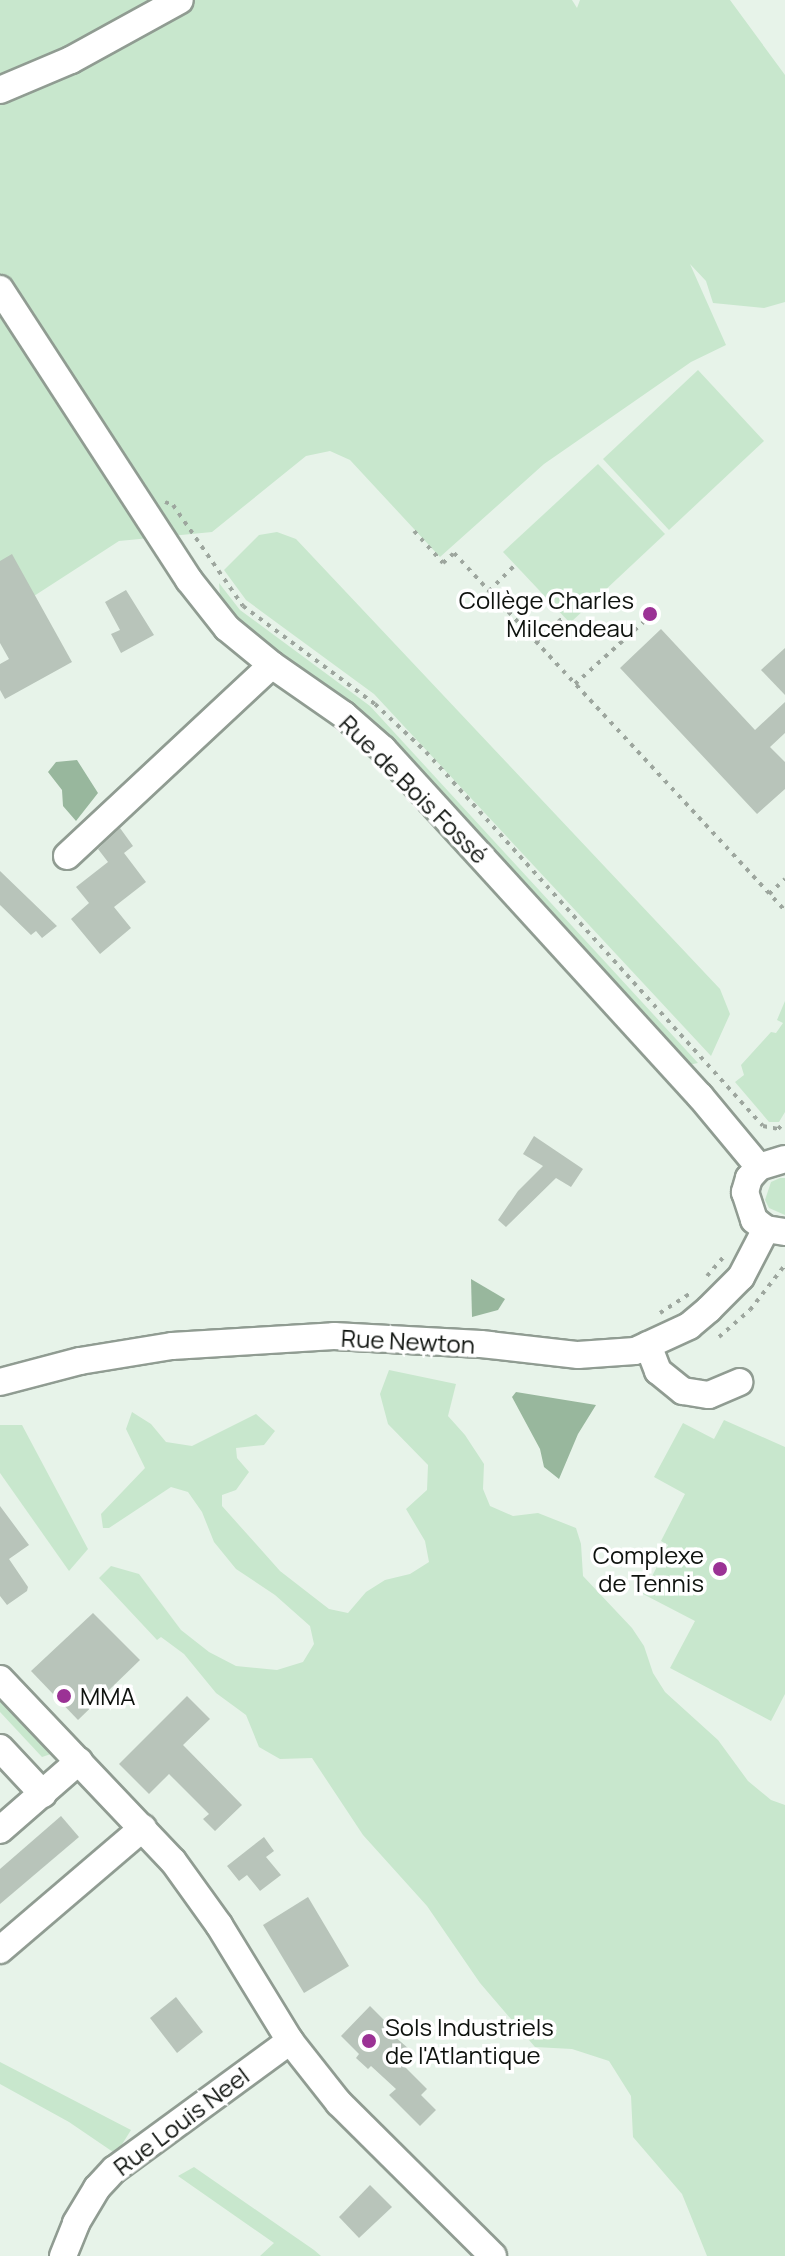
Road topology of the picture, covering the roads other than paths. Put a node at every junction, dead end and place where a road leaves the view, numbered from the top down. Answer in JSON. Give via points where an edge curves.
{"nodes":[{"id":1,"x":180,"y":0,"type":"edge"},
{"id":2,"x":0,"y":90,"type":"edge"},
{"id":3,"x":0,"y":289,"type":"edge"},
{"id":4,"x":272,"y":665,"type":"junction"},
{"id":5,"x":67,"y":856,"type":"dead end"},
{"id":6,"x":785,"y":1159,"type":"edge"},
{"id":7,"x":759,"y":1167,"type":"junction"},
{"id":8,"x":775,"y":1231,"type":"edge"},
{"id":9,"x":648,"y":1345,"type":"junction"},
{"id":10,"x":0,"y":1382,"type":"edge"},
{"id":11,"x":739,"y":1382,"type":"dead end"},
{"id":12,"x":0,"y":1679,"type":"edge"},
{"id":13,"x":0,"y":1748,"type":"edge"},
{"id":14,"x":79,"y":1761,"type":"junction"},
{"id":15,"x":43,"y":1794,"type":"junction"},
{"id":16,"x":143,"y":1828,"type":"junction"},
{"id":17,"x":0,"y":1830,"type":"edge"},
{"id":18,"x":0,"y":1950,"type":"edge"},
{"id":19,"x":290,"y":2041,"type":"junction"},
{"id":20,"x":63,"y":2256,"type":"edge"},
{"id":21,"x":493,"y":2256,"type":"edge"}],
"edges":[{"from":1,"to":2,"type":"street","via":[[71,60]]},
{"from":3,"to":4,"type":"street","name":"Rue de Bois Fossé","via":[[189,580],[227,628]]},
{"from":4,"to":5,"type":"street"},
{"from":4,"to":7,"type":"street","name":"Rue de Bois Fossé","via":[[383,749]]},
{"from":6,"to":7,"type":"street"},
{"from":7,"to":8,"type":"street","via":[[745,1192],[754,1220]]},
{"from":8,"to":9,"type":"street","name":"Rue Newton","via":[[709,1309],[689,1326]]},
{"from":9,"to":10,"type":"street","name":"Rue Newton","via":[[635,1351],[578,1355],[334,1336],[172,1346],[80,1361]]},
{"from":9,"to":11,"type":"street","via":[[658,1371],[683,1391],[709,1395]]},
{"from":12,"to":14,"type":"street"},
{"from":13,"to":15,"type":"street"},
{"from":14,"to":15,"type":"street"},
{"from":14,"to":16,"type":"street"},
{"from":15,"to":17,"type":"street"},
{"from":16,"to":18,"type":"street"},
{"from":16,"to":19,"type":"street","via":[[196,1891]]},
{"from":19,"to":20,"type":"street","name":"Rue Louis Neel","via":[[115,2169],[76,2223]]},
{"from":19,"to":21,"type":"street","via":[[339,2103]]}]}
